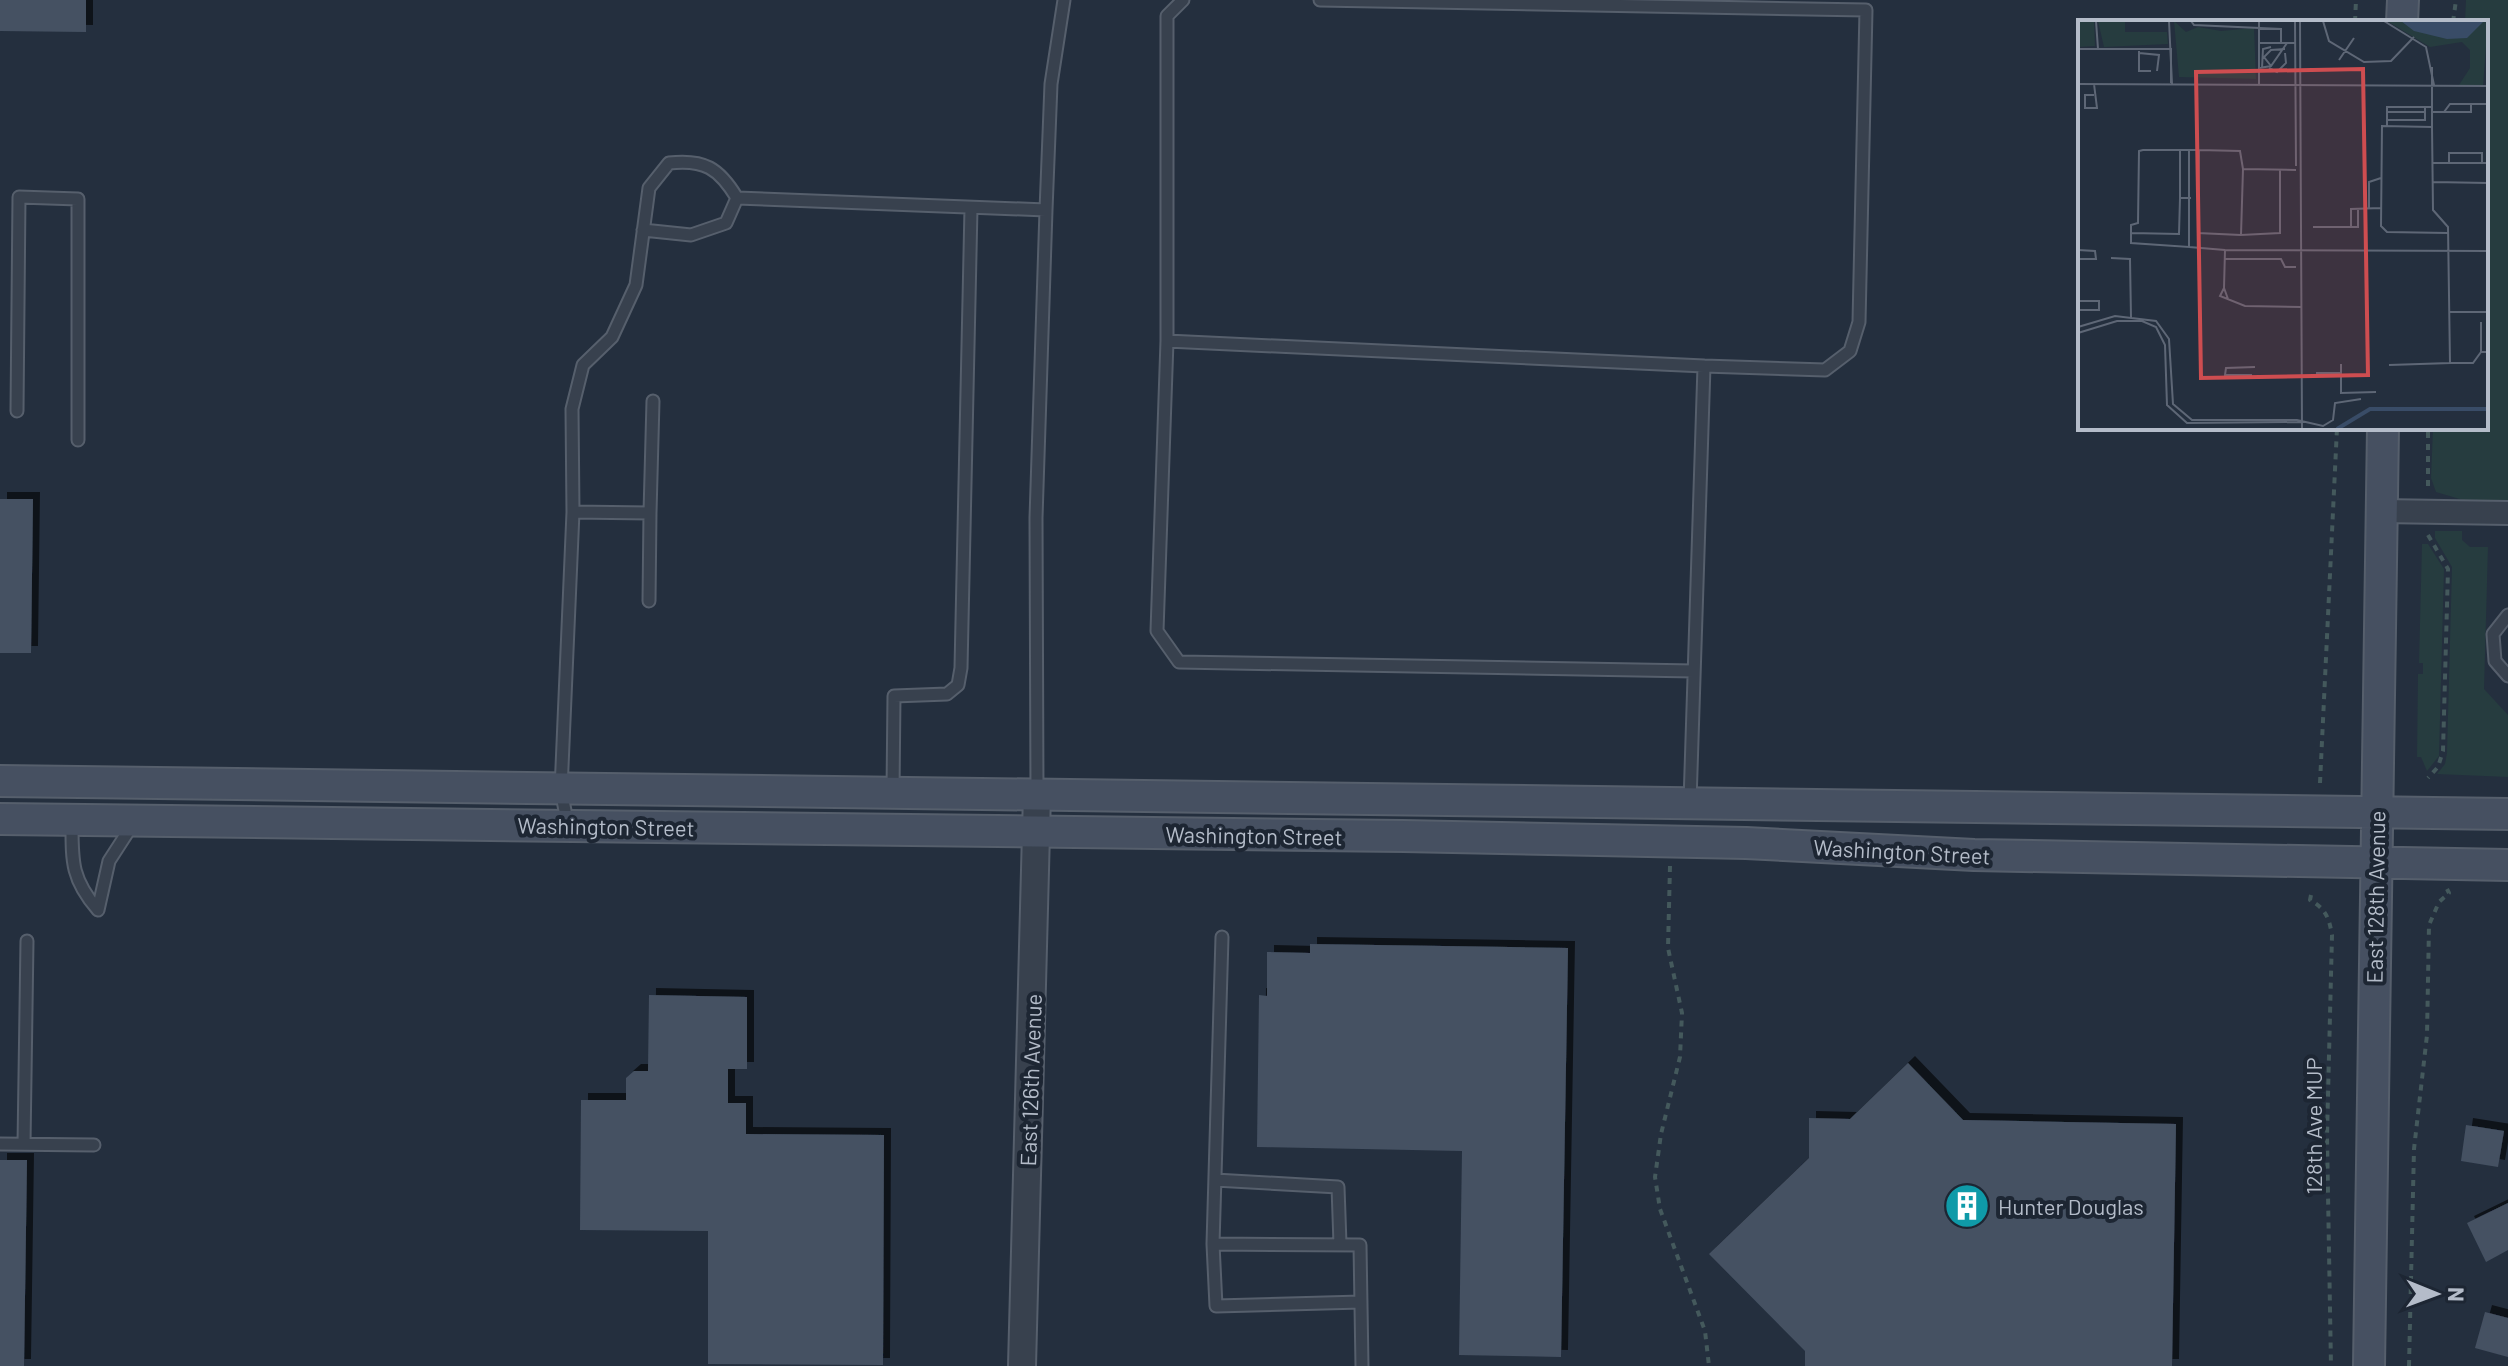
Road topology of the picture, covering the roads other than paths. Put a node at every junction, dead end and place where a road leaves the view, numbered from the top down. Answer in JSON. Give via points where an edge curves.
{"nodes":[{"id":1,"x":1064,"y":0,"type":"edge"},
{"id":2,"x":1183,"y":0,"type":"edge"},
{"id":3,"x":1320,"y":0,"type":"edge"},
{"id":4,"x":2403,"y":0,"type":"edge"},
{"id":5,"x":1474,"y":3,"type":"edge"},
{"id":6,"x":1866,"y":5,"type":"edge"},
{"id":7,"x":2402,"y":20,"type":"edge"},
{"id":8,"x":737,"y":198,"type":"junction"},
{"id":9,"x":971,"y":208,"type":"junction"},
{"id":10,"x":1046,"y":210,"type":"junction"},
{"id":11,"x":643,"y":230,"type":"junction"},
{"id":12,"x":1167,"y":341,"type":"junction"},
{"id":13,"x":1704,"y":366,"type":"junction"},
{"id":14,"x":653,"y":401,"type":"dead end"},
{"id":15,"x":17,"y":411,"type":"dead end"},
{"id":16,"x":2383,"y":430,"type":"edge"},
{"id":17,"x":78,"y":440,"type":"dead end"},
{"id":18,"x":2381,"y":511,"type":"junction"},
{"id":19,"x":573,"y":512,"type":"junction"},
{"id":20,"x":650,"y":513,"type":"junction"},
{"id":21,"x":2508,"y":513,"type":"edge"},
{"id":22,"x":649,"y":601,"type":"dead end"},
{"id":23,"x":2508,"y":615,"type":"edge"},
{"id":24,"x":1694,"y":671,"type":"junction"},
{"id":25,"x":2508,"y":676,"type":"edge"},
{"id":26,"x":0,"y":781,"type":"edge"},
{"id":27,"x":71,"y":782,"type":"junction"},
{"id":28,"x":561,"y":790,"type":"junction"},
{"id":29,"x":893,"y":793,"type":"junction"},
{"id":30,"x":1037,"y":794,"type":"junction"},
{"id":31,"x":1690,"y":803,"type":"junction"},
{"id":32,"x":2376,"y":813,"type":"junction"},
{"id":33,"x":2508,"y":814,"type":"edge"},
{"id":34,"x":0,"y":819,"type":"edge"},
{"id":35,"x":72,"y":819,"type":"junction"},
{"id":36,"x":137,"y":821,"type":"junction"},
{"id":37,"x":568,"y":826,"type":"junction"},
{"id":38,"x":1037,"y":832,"type":"junction"},
{"id":39,"x":2375,"y":863,"type":"junction"},
{"id":40,"x":2508,"y":865,"type":"edge"},
{"id":41,"x":1222,"y":937,"type":"dead end"},
{"id":42,"x":27,"y":941,"type":"dead end"},
{"id":43,"x":0,"y":1144,"type":"edge"},
{"id":44,"x":24,"y":1144,"type":"junction"},
{"id":45,"x":94,"y":1145,"type":"dead end"},
{"id":46,"x":1215,"y":1180,"type":"junction"},
{"id":47,"x":1213,"y":1244,"type":"junction"},
{"id":48,"x":1340,"y":1244,"type":"junction"},
{"id":49,"x":1361,"y":1302,"type":"junction"},
{"id":50,"x":1022,"y":1366,"type":"edge"},
{"id":51,"x":1362,"y":1366,"type":"edge"},
{"id":52,"x":2369,"y":1366,"type":"edge"}],
"edges":[{"from":1,"to":10,"type":"lane","via":[[1051,84]]},
{"from":2,"to":12,"type":"lane","via":[[1167,16]]},
{"from":3,"to":5,"type":"lane"},
{"from":4,"to":7,"type":"main road"},
{"from":5,"to":6,"type":"lane"},
{"from":6,"to":13,"type":"lane","via":[[1859,322],[1850,351],[1825,370]]},
{"from":8,"to":9,"type":"lane"},
{"from":8,"to":11,"type":"lane","via":[[726,223],[691,235]]},
{"from":8,"to":11,"type":"lane","via":[[722,173],[690,161],[669,163],[649,188]]},
{"from":9,"to":10,"type":"lane"},
{"from":9,"to":29,"type":"lane","via":[[961,668],[958,685],[947,694],[894,696]]},
{"from":10,"to":30,"type":"lane","via":[[1036,518]]},
{"from":11,"to":19,"type":"lane","via":[[636,285],[612,337],[583,365],[572,409]]},
{"from":12,"to":13,"type":"lane"},
{"from":12,"to":24,"type":"lane","via":[[1157,631],[1179,662]]},
{"from":13,"to":24,"type":"lane"},
{"from":14,"to":20,"type":"lane"},
{"from":15,"to":17,"type":"lane","via":[[19,197],[78,199]]},
{"from":16,"to":18,"type":"main road","name":"East 128th Avenue"},
{"from":18,"to":21,"type":"street"},
{"from":18,"to":32,"type":"main road","name":"East 128th Avenue"},
{"from":19,"to":20,"type":"lane"},
{"from":19,"to":28,"type":"lane"},
{"from":20,"to":22,"type":"lane"},
{"from":23,"to":25,"type":"lane","via":[[2493,634],[2495,661]]},
{"from":24,"to":31,"type":"lane"},
{"from":26,"to":27,"type":"main road","name":"Washington Street"},
{"from":27,"to":28,"type":"main road","name":"Washington Street"},
{"from":27,"to":35,"type":"main road"},
{"from":28,"to":29,"type":"main road","name":"Washington Street"},
{"from":28,"to":37,"type":"lane"},
{"from":29,"to":30,"type":"main road","name":"Washington Street"},
{"from":30,"to":31,"type":"main road","name":"Washington Street"},
{"from":30,"to":38,"type":"street","name":"East 126th Avenue"},
{"from":31,"to":32,"type":"main road","name":"Washington Street"},
{"from":32,"to":33,"type":"main road","name":"Washington Street"},
{"from":32,"to":39,"type":"main road","name":"East 128th Avenue"},
{"from":34,"to":35,"type":"main road","name":"Washington Street"},
{"from":35,"to":36,"type":"main road","name":"Washington Street"},
{"from":35,"to":36,"type":"lane","via":[[76,878],[98,910],[109,861]]},
{"from":36,"to":37,"type":"main road","name":"Washington Street"},
{"from":37,"to":38,"type":"main road","name":"Washington Street"},
{"from":38,"to":39,"type":"main road","name":"Washington Street","via":[[1746,843],[1974,855]]},
{"from":38,"to":50,"type":"street","name":"East 126th Avenue"},
{"from":39,"to":40,"type":"main road","name":"Washington Street"},
{"from":39,"to":52,"type":"main road","name":"East 128th Avenue"},
{"from":41,"to":46,"type":"lane"},
{"from":42,"to":44,"type":"lane"},
{"from":43,"to":44,"type":"lane"},
{"from":44,"to":45,"type":"lane"},
{"from":46,"to":47,"type":"lane"},
{"from":46,"to":48,"type":"lane","via":[[1338,1187]]},
{"from":47,"to":48,"type":"lane"},
{"from":47,"to":49,"type":"lane","via":[[1216,1306]]},
{"from":48,"to":49,"type":"lane","via":[[1360,1245]]},
{"from":49,"to":51,"type":"lane"}]}
